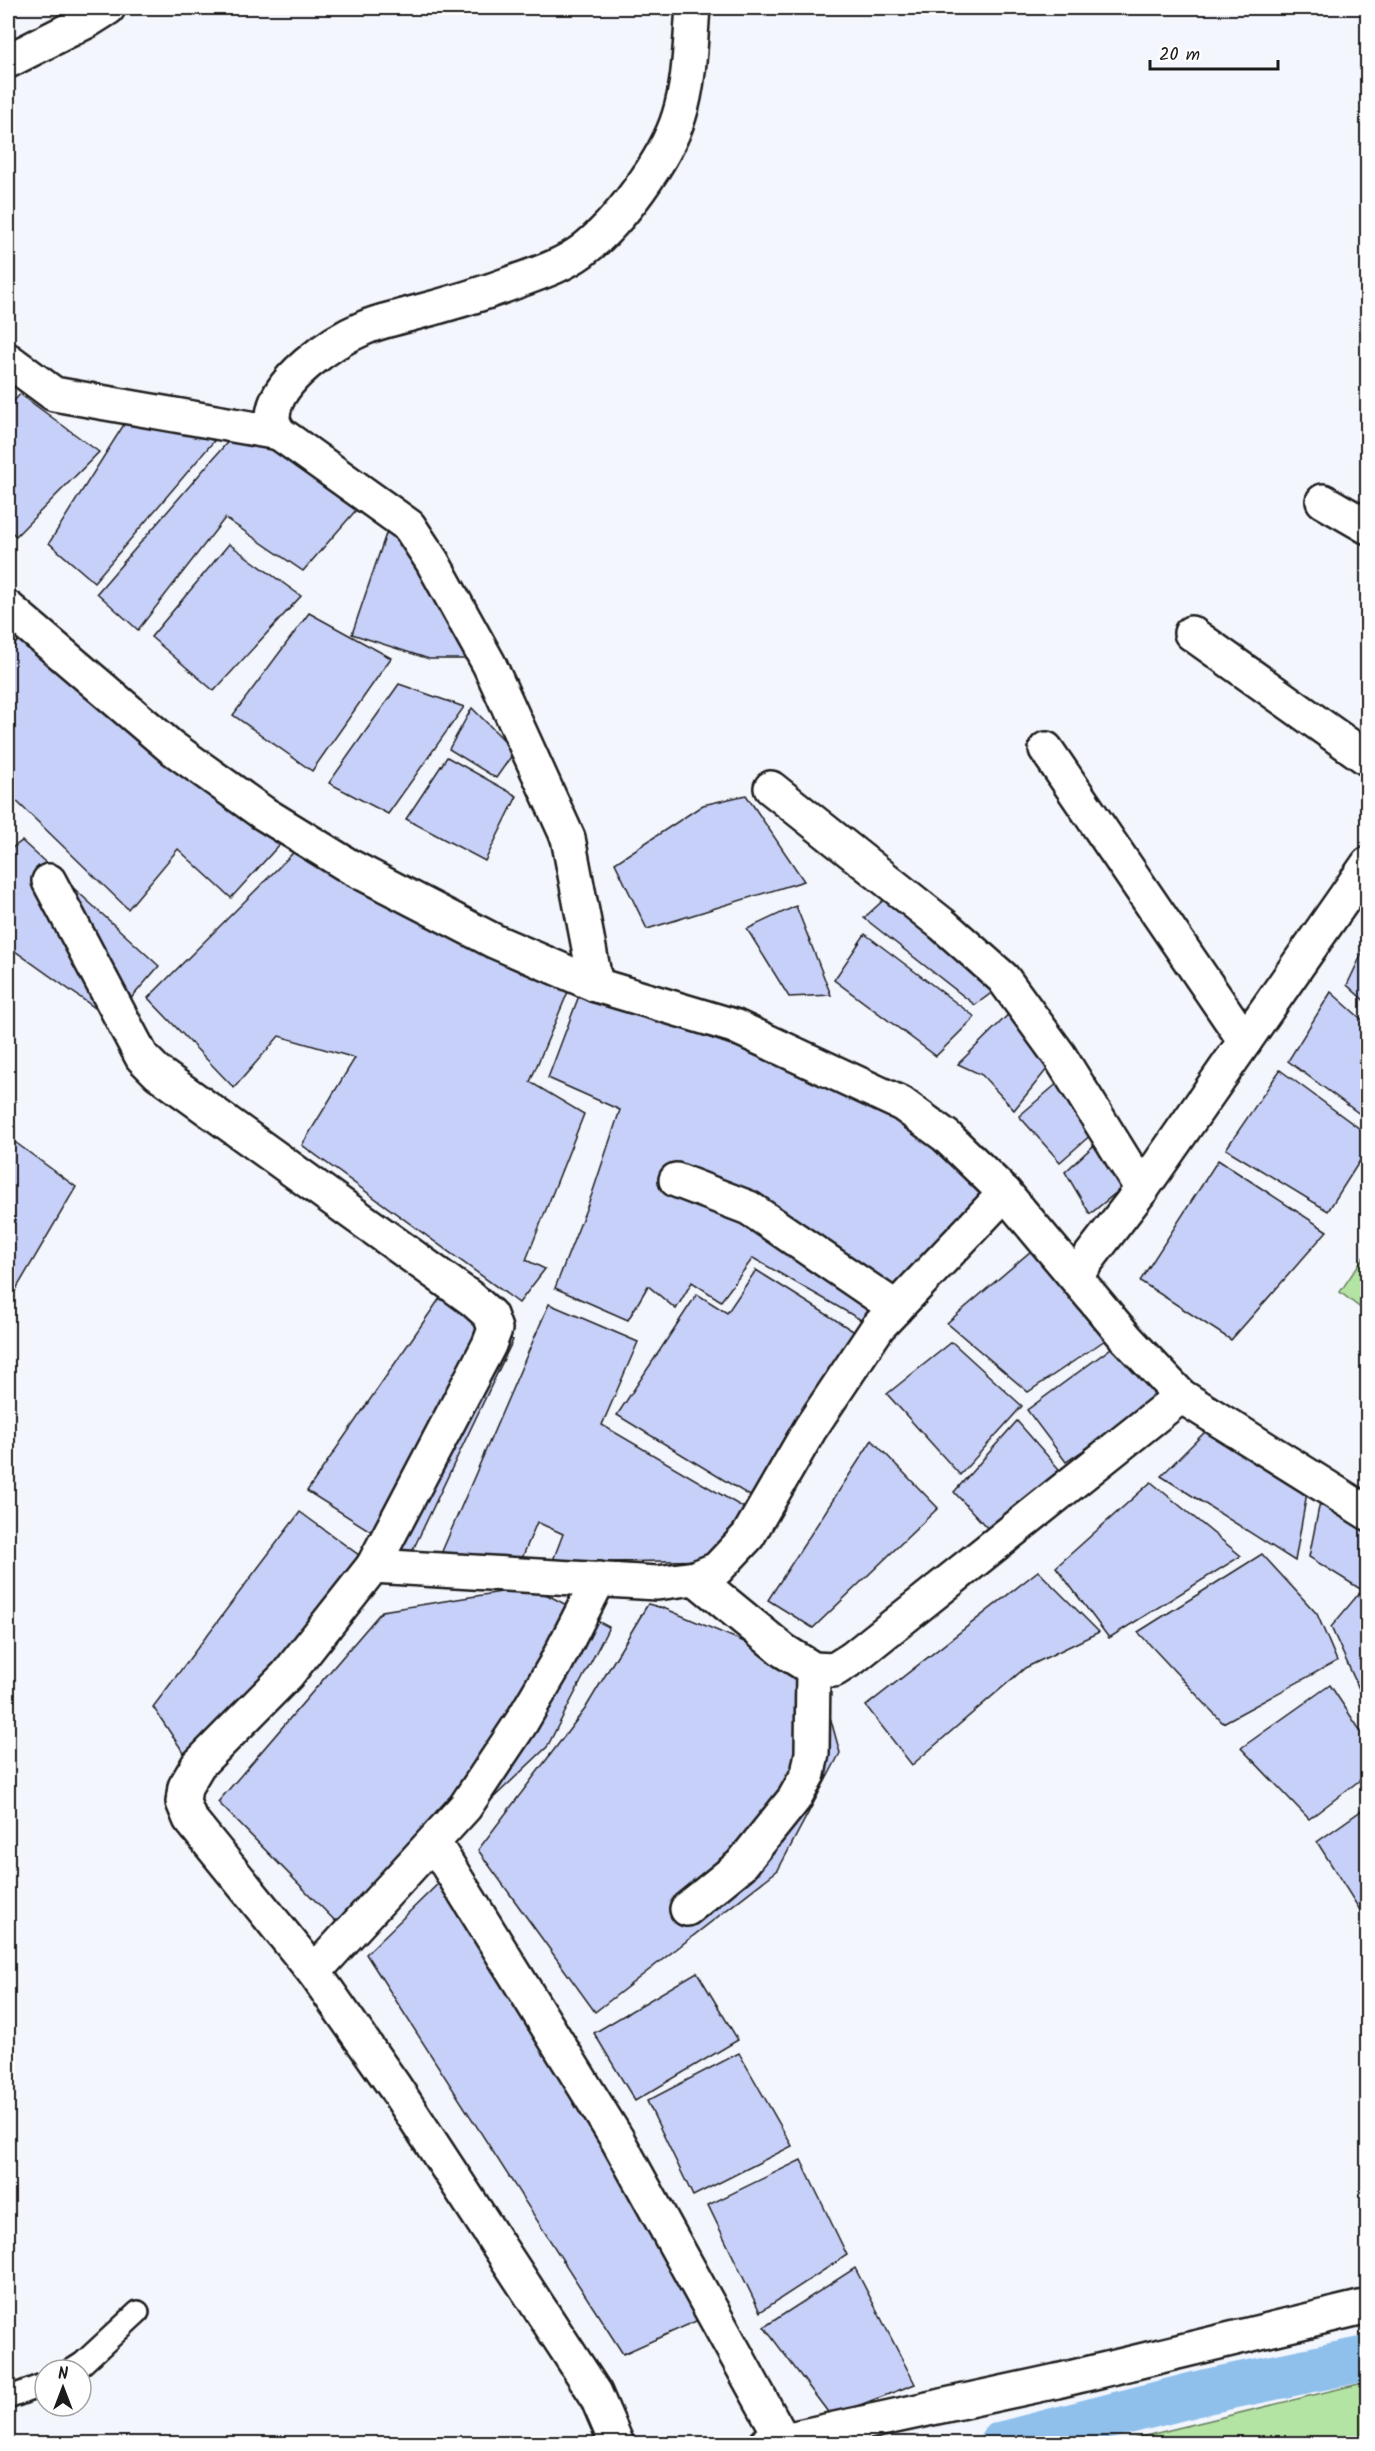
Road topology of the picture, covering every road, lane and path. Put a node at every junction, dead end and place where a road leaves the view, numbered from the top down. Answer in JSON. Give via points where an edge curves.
{"nodes":[{"id":1,"x":108,"y":8,"type":"edge"},
{"id":2,"x":693,"y":8,"type":"edge"},
{"id":3,"x":8,"y":61,"type":"edge"},
{"id":4,"x":8,"y":360,"type":"edge"},
{"id":5,"x":279,"y":434,"type":"junction"},
{"id":6,"x":1323,"y":501,"type":"dead end"},
{"id":7,"x":1368,"y":527,"type":"edge"},
{"id":8,"x":8,"y":608,"type":"edge"},
{"id":9,"x":1191,"y":633,"type":"dead end"},
{"id":10,"x":1046,"y":749,"type":"dead end"},
{"id":11,"x":1368,"y":759,"type":"edge"},
{"id":12,"x":771,"y":788,"type":"dead end"},
{"id":13,"x":1368,"y":864,"type":"edge"},
{"id":14,"x":49,"y":881,"type":"dead end"},
{"id":15,"x":596,"y":985,"type":"junction"},
{"id":16,"x":1245,"y":1041,"type":"junction"},
{"id":17,"x":676,"y":1180,"type":"dead end"},
{"id":18,"x":1142,"y":1189,"type":"junction"},
{"id":19,"x":1005,"y":1193,"type":"junction"},
{"id":20,"x":1075,"y":1276,"type":"junction"},
{"id":21,"x":896,"y":1308,"type":"junction"},
{"id":22,"x":1181,"y":1396,"type":"junction"},
{"id":23,"x":1368,"y":1513,"type":"edge"},
{"id":24,"x":373,"y":1566,"type":"junction"},
{"id":25,"x":695,"y":1578,"type":"junction"},
{"id":26,"x":599,"y":1579,"type":"junction"},
{"id":27,"x":813,"y":1669,"type":"junction"},
{"id":28,"x":434,"y":1843,"type":"junction"},
{"id":29,"x":687,"y":1909,"type":"dead end"},
{"id":30,"x":314,"y":1972,"type":"junction"},
{"id":31,"x":1368,"y":2306,"type":"edge"},
{"id":32,"x":138,"y":2312,"type":"dead end"},
{"id":33,"x":87,"y":2358,"type":"edge"},
{"id":34,"x":33,"y":2389,"type":"edge"},
{"id":35,"x":8,"y":2398,"type":"edge"},
{"id":36,"x":774,"y":2442,"type":"edge"},
{"id":37,"x":617,"y":2444,"type":"edge"}],
"edges":[{"from":1,"to":3,"type":"street"},
{"from":2,"to":5,"type":"street","via":[[687,79],[679,116],[665,148],[612,224],[582,251],[556,267],[491,292],[365,327],[328,346],[293,378],[276,400],[273,419]]},
{"from":4,"to":5,"type":"street","via":[[54,394]]},
{"from":5,"to":15,"type":"street","via":[[409,526],[432,561],[489,664],[567,838]]},
{"from":6,"to":7,"type":"street"},
{"from":8,"to":15,"type":"street","via":[[171,747],[263,813],[369,876],[494,941]]},
{"from":9,"to":11,"type":"street"},
{"from":10,"to":16,"type":"street"},
{"from":12,"to":18,"type":"street","via":[[942,924],[1003,978],[1059,1055]]},
{"from":13,"to":16,"type":"street"},
{"from":14,"to":24,"type":"street","via":[[142,1057],[490,1315],[495,1329],[489,1345]]},
{"from":15,"to":19,"type":"street","via":[[734,1026],[902,1104],[945,1136]]},
{"from":16,"to":18,"type":"street"},
{"from":17,"to":21,"type":"street","via":[[749,1208]]},
{"from":18,"to":20,"type":"street"},
{"from":19,"to":20,"type":"street"},
{"from":19,"to":21,"type":"street"},
{"from":20,"to":22,"type":"street"},
{"from":21,"to":25,"type":"street","via":[[878,1327],[810,1429],[748,1536],[717,1569]]},
{"from":22,"to":23,"type":"street"},
{"from":22,"to":27,"type":"street","via":[[853,1658],[834,1671]]},
{"from":24,"to":26,"type":"street"},
{"from":24,"to":30,"type":"street","via":[[287,1676],[198,1765],[185,1787],[183,1802],[189,1819]]},
{"from":25,"to":26,"type":"street","via":[[657,1583]]},
{"from":25,"to":27,"type":"street","via":[[784,1651]]},
{"from":26,"to":28,"type":"street","via":[[521,1723],[465,1806]]},
{"from":27,"to":29,"type":"street","via":[[808,1774],[794,1799],[741,1865]]},
{"from":28,"to":30,"type":"street"},
{"from":28,"to":36,"type":"street","via":[[617,2139]]},
{"from":30,"to":37,"type":"street","via":[[394,2086],[595,2393]]},
{"from":31,"to":36,"type":"street","via":[[1057,2381]]},
{"from":32,"to":33,"type":"lane"},
{"from":34,"to":35,"type":"lane"}]}
